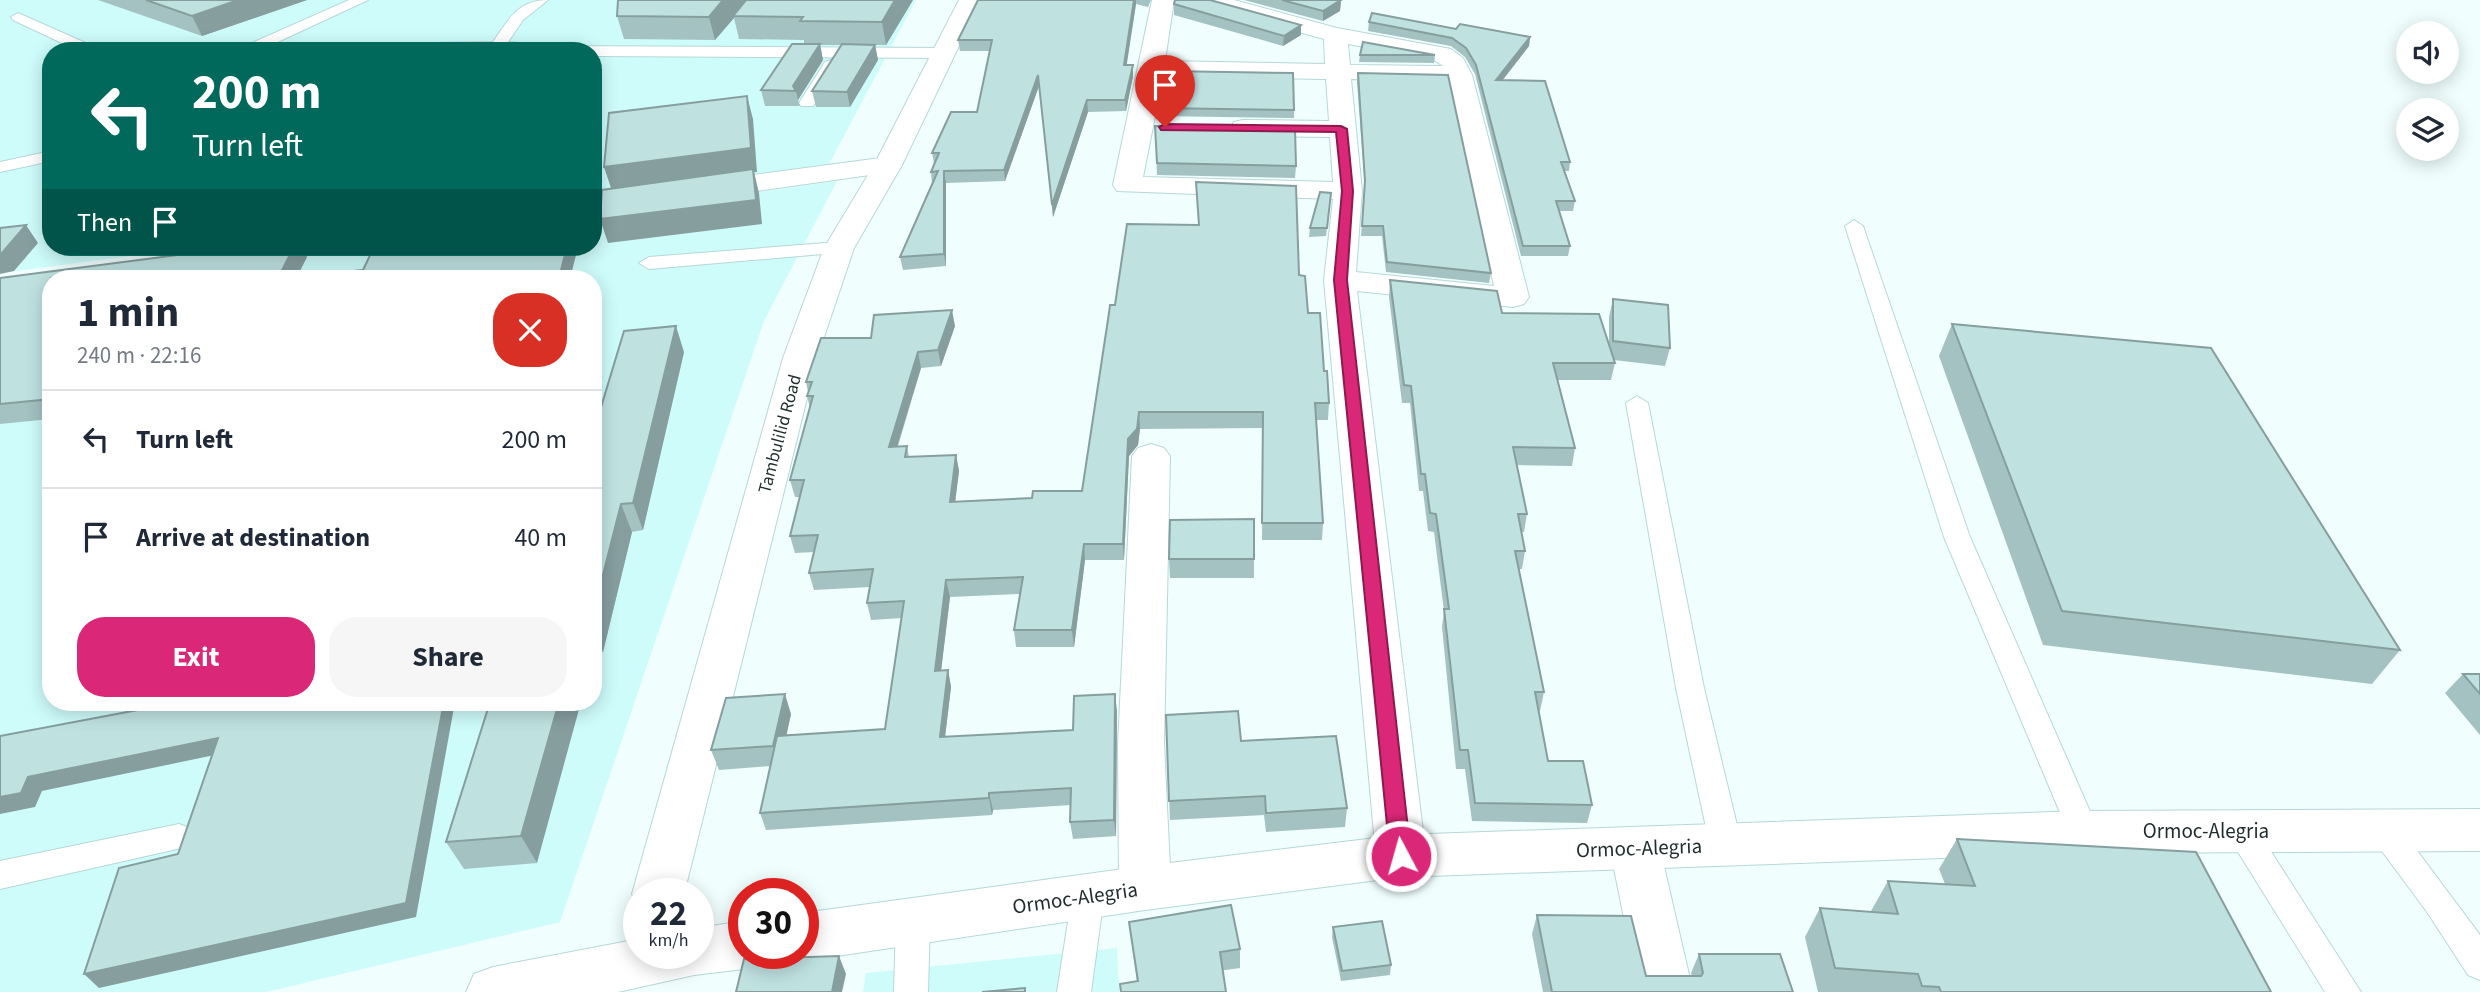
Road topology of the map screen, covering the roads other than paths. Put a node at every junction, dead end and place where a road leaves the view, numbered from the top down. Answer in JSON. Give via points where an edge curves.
{"nodes":[{"id":1,"x":361,"y":0,"type":"edge"},
{"id":2,"x":539,"y":0,"type":"edge"},
{"id":3,"x":970,"y":0,"type":"edge"},
{"id":4,"x":1163,"y":0,"type":"edge"},
{"id":5,"x":1209,"y":0,"type":"edge"},
{"id":6,"x":18,"y":17,"type":"dead end"},
{"id":7,"x":1335,"y":35,"type":"junction"},
{"id":8,"x":72,"y":42,"type":"edge"},
{"id":9,"x":265,"y":42,"type":"edge"},
{"id":10,"x":499,"y":42,"type":"edge"},
{"id":11,"x":602,"y":49,"type":"edge"},
{"id":12,"x":840,"y":51,"type":"junction"},
{"id":13,"x":944,"y":53,"type":"junction"},
{"id":14,"x":1152,"y":68,"type":"junction"},
{"id":15,"x":1336,"y":72,"type":"junction"},
{"id":16,"x":1460,"y":75,"type":"junction"},
{"id":17,"x":807,"y":103,"type":"dead end"},
{"id":18,"x":1220,"y":128,"type":"edge"},
{"id":19,"x":1341,"y":129,"type":"junction"},
{"id":20,"x":42,"y":158,"type":"edge"},
{"id":21,"x":888,"y":165,"type":"junction"},
{"id":22,"x":0,"y":167,"type":"edge"},
{"id":23,"x":1348,"y":191,"type":"junction"},
{"id":24,"x":602,"y":204,"type":"edge"},
{"id":25,"x":1854,"y":226,"type":"dead end"},
{"id":26,"x":839,"y":248,"type":"junction"},
{"id":27,"x":649,"y":263,"type":"dead end"},
{"id":28,"x":1340,"y":280,"type":"junction"},
{"id":29,"x":1637,"y":403,"type":"dead end"},
{"id":30,"x":1151,"y":456,"type":"dead end"},
{"id":31,"x":2384,"y":830,"type":"junction"},
{"id":32,"x":2480,"y":830,"type":"edge"},
{"id":33,"x":2241,"y":831,"type":"junction"},
{"id":34,"x":2083,"y":832,"type":"junction"},
{"id":35,"x":179,"y":837,"type":"dead end"},
{"id":36,"x":1726,"y":846,"type":"junction"},
{"id":37,"x":1635,"y":849,"type":"junction"},
{"id":38,"x":1401,"y":856,"type":"junction"},
{"id":39,"x":0,"y":875,"type":"edge"},
{"id":40,"x":662,"y":878,"type":"edge"},
{"id":41,"x":1144,"y":888,"type":"junction"},
{"id":42,"x":1088,"y":896,"type":"junction"},
{"id":43,"x":913,"y":921,"type":"junction"},
{"id":44,"x":819,"y":935,"type":"edge"},
{"id":45,"x":623,"y":963,"type":"edge"},
{"id":46,"x":2480,"y":964,"type":"edge"},
{"id":47,"x":494,"y":992,"type":"edge"},
{"id":48,"x":911,"y":992,"type":"edge"},
{"id":49,"x":1073,"y":992,"type":"edge"},
{"id":50,"x":1666,"y":992,"type":"edge"},
{"id":51,"x":2344,"y":992,"type":"edge"}],
"edges":[{"from":1,"to":9,"type":"lane"},
{"from":2,"to":10,"type":"lane"},
{"from":3,"to":13,"type":"street","name":"Tambulilid Road"},
{"from":4,"to":14,"type":"street"},
{"from":5,"to":7,"type":"street"},
{"from":6,"to":8,"type":"lane"},
{"from":7,"to":15,"type":"street"},
{"from":7,"to":16,"type":"street","via":[[1442,54]]},
{"from":11,"to":12,"type":"lane","via":[[724,45]]},
{"from":12,"to":13,"type":"lane"},
{"from":12,"to":17,"type":"lane"},
{"from":13,"to":21,"type":"street","name":"Tambulilid Road"},
{"from":14,"to":15,"type":"street"},
{"from":14,"to":23,"type":"street","via":[[1153,127],[1127,185]]},
{"from":15,"to":16,"type":"street"},
{"from":15,"to":19,"type":"street"},
{"from":16,"to":28,"type":"street","via":[[1513,297]]},
{"from":18,"to":19,"type":"street"},
{"from":19,"to":23,"type":"street"},
{"from":20,"to":22,"type":"lane"},
{"from":21,"to":24,"type":"street"},
{"from":21,"to":26,"type":"street","name":"Tambulilid Road"},
{"from":23,"to":28,"type":"street"},
{"from":25,"to":34,"type":"lane","via":[[1957,537]]},
{"from":26,"to":27,"type":"lane"},
{"from":26,"to":40,"type":"street","name":"Tambulilid Road","via":[[800,358]]},
{"from":28,"to":38,"type":"street"},
{"from":29,"to":36,"type":"lane","via":[[1695,713]]},
{"from":30,"to":41,"type":"street","via":[[1141,744]]},
{"from":31,"to":32,"type":"street","name":"Ormoc-Alegria"},
{"from":31,"to":33,"type":"street","name":"Ormoc-Alegria"},
{"from":31,"to":46,"type":"lane"},
{"from":33,"to":34,"type":"street","name":"Ormoc-Alegria"},
{"from":33,"to":51,"type":"lane"},
{"from":34,"to":36,"type":"street","name":"Ormoc-Alegria"},
{"from":35,"to":39,"type":"lane"},
{"from":36,"to":37,"type":"street","name":"Ormoc-Alegria"},
{"from":37,"to":38,"type":"street","name":"Ormoc-Alegria"},
{"from":37,"to":50,"type":"street"},
{"from":38,"to":41,"type":"street","name":"Ormoc-Alegria"},
{"from":41,"to":42,"type":"street","name":"Ormoc-Alegria"},
{"from":42,"to":43,"type":"street","name":"Ormoc-Alegria"},
{"from":42,"to":49,"type":"lane"},
{"from":43,"to":44,"type":"street","name":"Ormoc-Alegria"},
{"from":43,"to":48,"type":"lane"},
{"from":45,"to":47,"type":"street"}]}
